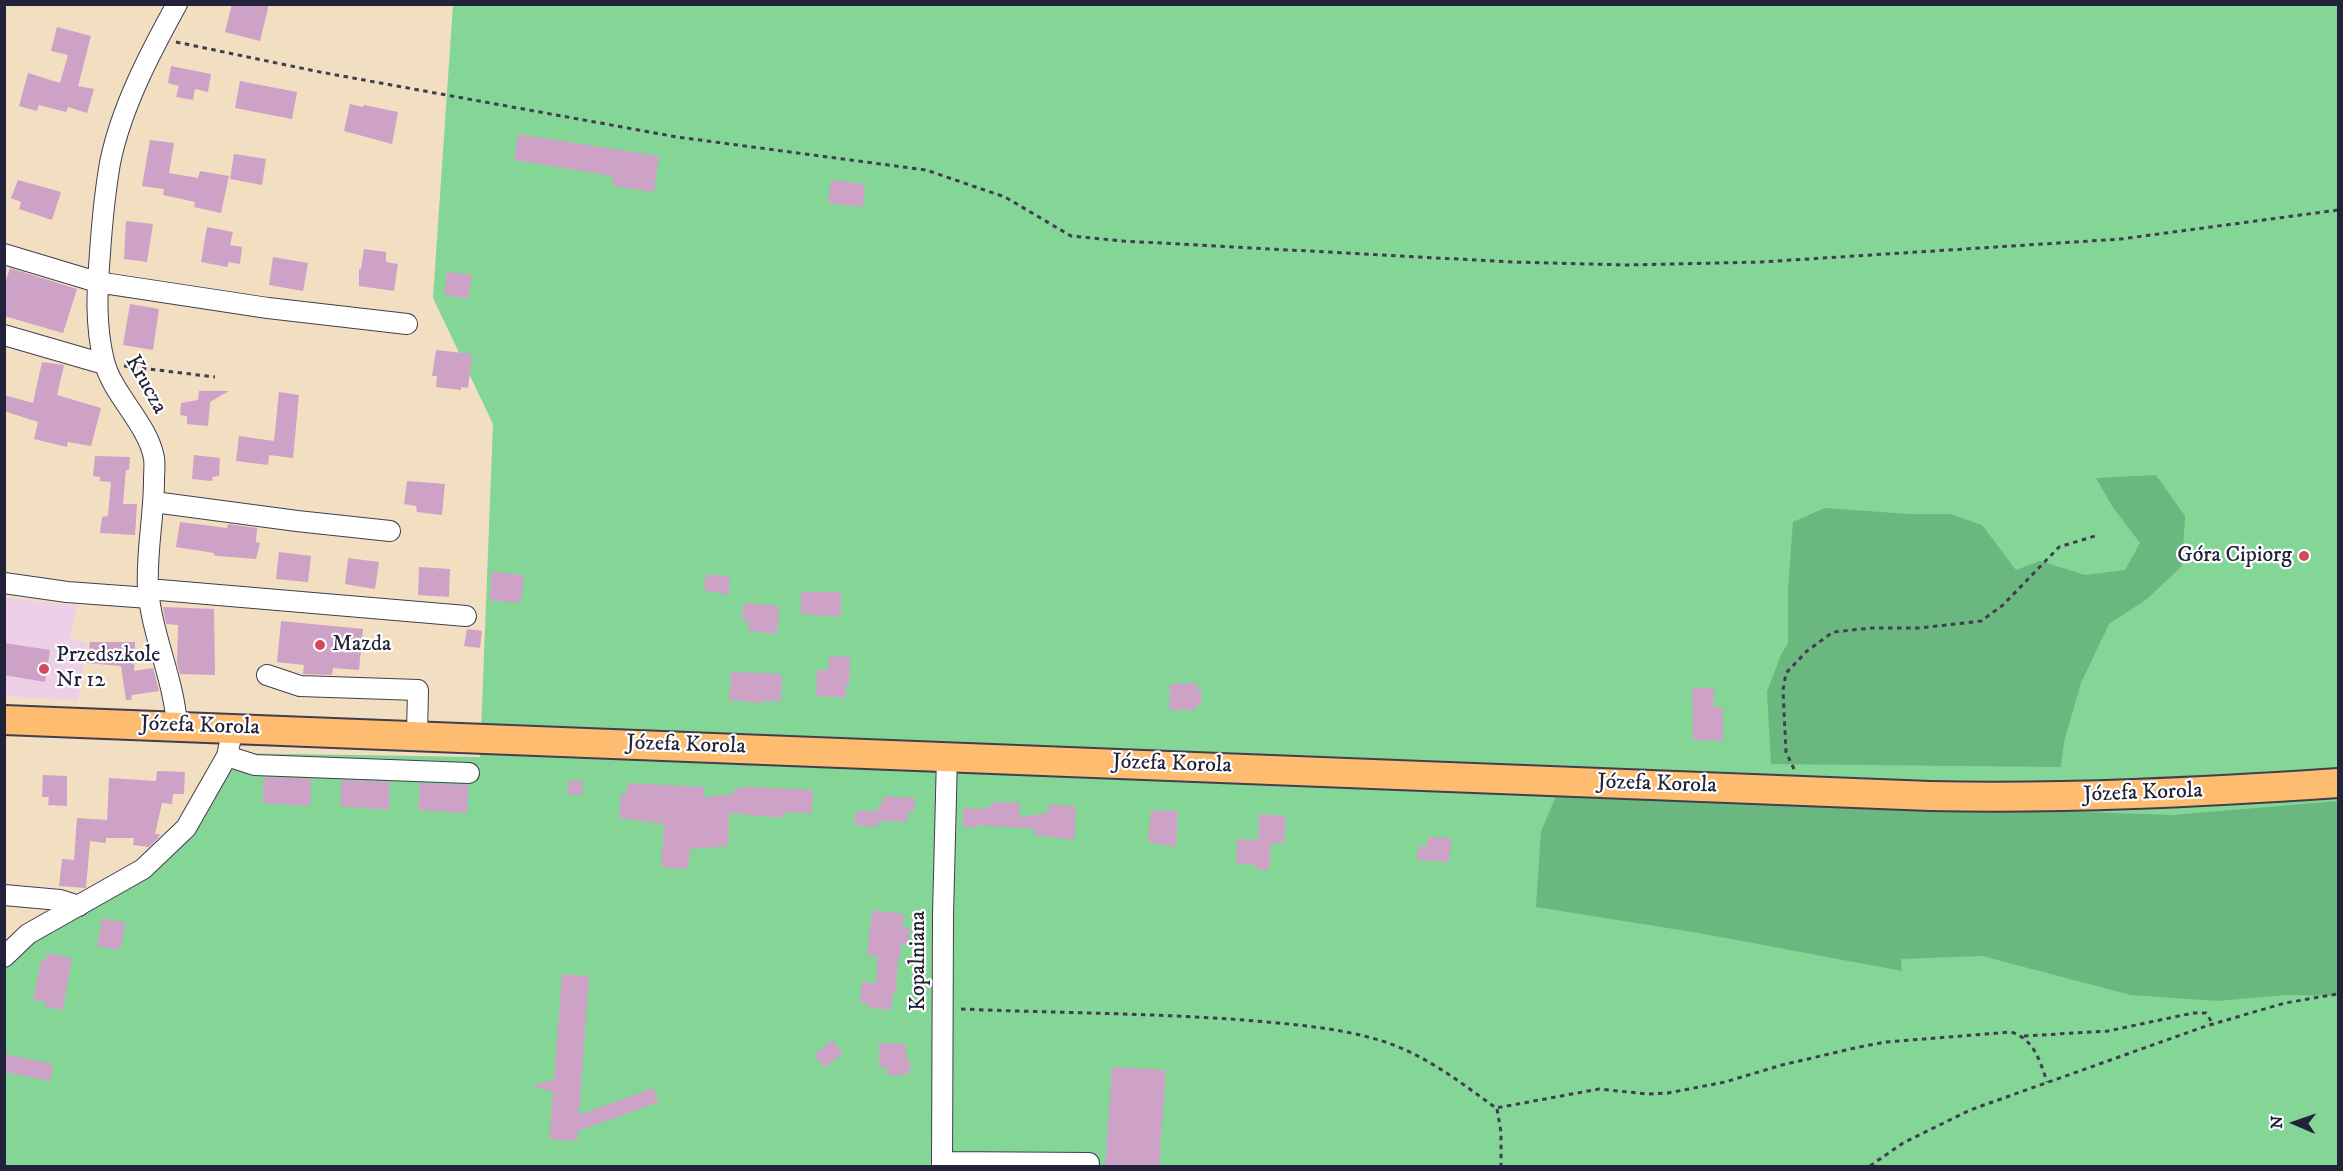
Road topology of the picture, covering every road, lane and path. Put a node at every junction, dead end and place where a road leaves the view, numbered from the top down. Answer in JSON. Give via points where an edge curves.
{"nodes":[{"id":1,"x":177,"y":4,"type":"edge"},
{"id":2,"x":159,"y":39,"type":"junction"},
{"id":3,"x":2338,"y":210,"type":"edge"},
{"id":4,"x":4,"y":254,"type":"edge"},
{"id":5,"x":97,"y":282,"type":"junction"},
{"id":6,"x":407,"y":324,"type":"dead end"},
{"id":7,"x":4,"y":335,"type":"edge"},
{"id":8,"x":104,"y":364,"type":"junction"},
{"id":9,"x":215,"y":377,"type":"dead end"},
{"id":10,"x":154,"y":502,"type":"junction"},
{"id":11,"x":390,"y":531,"type":"dead end"},
{"id":12,"x":2095,"y":536,"type":"dead end"},
{"id":13,"x":4,"y":583,"type":"edge"},
{"id":14,"x":149,"y":593,"type":"junction"},
{"id":15,"x":466,"y":616,"type":"dead end"},
{"id":16,"x":267,"y":675,"type":"dead end"},
{"id":17,"x":4,"y":720,"type":"edge"},
{"id":18,"x":177,"y":726,"type":"junction"},
{"id":19,"x":233,"y":728,"type":"junction"},
{"id":20,"x":417,"y":734,"type":"junction"},
{"id":21,"x":227,"y":756,"type":"junction"},
{"id":22,"x":947,"y":756,"type":"junction"},
{"id":23,"x":469,"y":773,"type":"dead end"},
{"id":24,"x":2338,"y":783,"type":"edge"},
{"id":25,"x":1803,"y":791,"type":"junction"},
{"id":26,"x":4,"y":895,"type":"edge"},
{"id":27,"x":79,"y":906,"type":"junction"},
{"id":28,"x":4,"y":957,"type":"edge"},
{"id":29,"x":2338,"y":994,"type":"edge"},
{"id":30,"x":942,"y":1009,"type":"junction"},
{"id":31,"x":2213,"y":1024,"type":"junction"},
{"id":32,"x":2024,"y":1036,"type":"junction"},
{"id":33,"x":2047,"y":1082,"type":"junction"},
{"id":34,"x":1497,"y":1108,"type":"junction"},
{"id":35,"x":1089,"y":1163,"type":"dead end"},
{"id":36,"x":942,"y":1164,"type":"edge"},
{"id":37,"x":1501,"y":1167,"type":"edge"},
{"id":38,"x":1870,"y":1167,"type":"edge"}],
"edges":[{"from":1,"to":2,"type":"street","name":"Krucza"},
{"from":2,"to":3,"type":"path","via":[[677,137],[926,170],[1005,197],[1071,236],[1123,241],[1512,262],[1761,262],[2121,239]]},
{"from":2,"to":5,"type":"street","name":"Krucza","via":[[122,120],[110,162]]},
{"from":4,"to":5,"type":"street"},
{"from":5,"to":6,"type":"street"},
{"from":5,"to":8,"type":"street","name":"Krucza"},
{"from":7,"to":8,"type":"street"},
{"from":8,"to":9,"type":"path"},
{"from":8,"to":10,"type":"street","name":"Krucza","via":[[154,457]]},
{"from":10,"to":11,"type":"street"},
{"from":10,"to":14,"type":"street","name":"Krucza","via":[[147,561]]},
{"from":12,"to":25,"type":"path","via":[[2059,547],[1981,621],[1833,632],[1807,651],[1786,673],[1783,690],[1786,752]]},
{"from":13,"to":14,"type":"street","via":[[67,592]]},
{"from":14,"to":15,"type":"street"},
{"from":14,"to":18,"type":"street","name":"Krucza","via":[[174,695]]},
{"from":16,"to":20,"type":"street","via":[[300,686],[418,690]]},
{"from":17,"to":18,"type":"highway","name":"Józefa Korola"},
{"from":18,"to":19,"type":"highway","name":"Józefa Korola"},
{"from":19,"to":20,"type":"highway","name":"Józefa Korola"},
{"from":19,"to":21,"type":"street"},
{"from":20,"to":22,"type":"highway","name":"Józefa Korola"},
{"from":21,"to":23,"type":"street","via":[[255,765]]},
{"from":21,"to":27,"type":"street","via":[[186,828],[143,869]]},
{"from":22,"to":25,"type":"highway","name":"Józefa Korola"},
{"from":22,"to":30,"type":"street","name":"Kopalniana"},
{"from":24,"to":25,"type":"highway","name":"Józefa Korola","via":[[2024,798]]},
{"from":26,"to":27,"type":"street","via":[[60,900]]},
{"from":27,"to":28,"type":"street","via":[[28,934]]},
{"from":29,"to":31,"type":"path","via":[[2285,1003]]},
{"from":30,"to":34,"type":"path","via":[[1196,1016],[1331,1030],[1380,1040],[1424,1060],[1452,1074]]},
{"from":30,"to":36,"type":"street","name":"Kopalniana"},
{"from":31,"to":32,"type":"path","via":[[2206,1013],[2193,1013],[2108,1030]]},
{"from":31,"to":33,"type":"path"},
{"from":32,"to":33,"type":"path","via":[[2039,1059]]},
{"from":32,"to":34,"type":"path","via":[[2011,1032],[1886,1042],[1668,1094],[1599,1089]]},
{"from":33,"to":38,"type":"path","via":[[1970,1110],[1903,1143]]},
{"from":34,"to":37,"type":"path"},
{"from":35,"to":36,"type":"street"}]}
